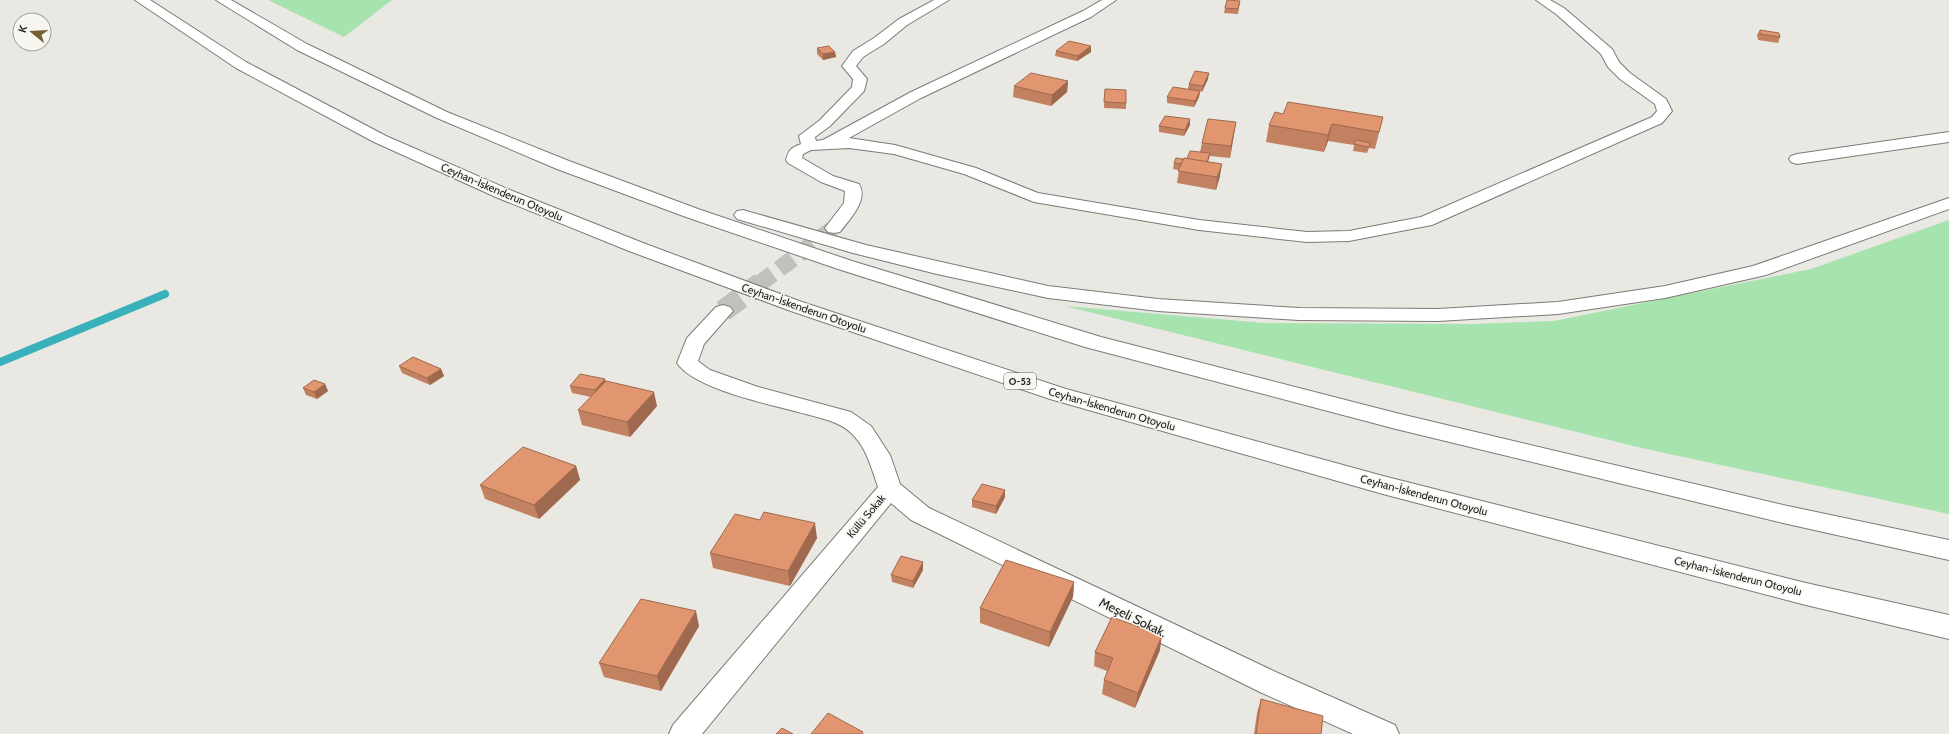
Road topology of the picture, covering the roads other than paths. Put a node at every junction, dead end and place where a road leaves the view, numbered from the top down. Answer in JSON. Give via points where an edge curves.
{"nodes":[{"id":1,"x":141,"y":0,"type":"edge"},
{"id":2,"x":222,"y":0,"type":"edge"},
{"id":3,"x":942,"y":0,"type":"edge"},
{"id":4,"x":1110,"y":0,"type":"edge"},
{"id":5,"x":1542,"y":0,"type":"edge"},
{"id":6,"x":442,"y":115,"type":"junction"},
{"id":7,"x":1949,"y":137,"type":"edge"},
{"id":8,"x":817,"y":145,"type":"junction"},
{"id":9,"x":1797,"y":159,"type":"dead end"},
{"id":10,"x":1949,"y":203,"type":"edge"},
{"id":11,"x":834,"y":228,"type":"tunnel mouth"},
{"id":12,"x":723,"y":312,"type":"tunnel mouth"},
{"id":13,"x":890,"y":488,"type":"junction"},
{"id":14,"x":1949,"y":550,"type":"edge"},
{"id":15,"x":1949,"y":627,"type":"edge"},
{"id":16,"x":684,"y":734,"type":"edge"},
{"id":17,"x":1384,"y":734,"type":"edge"}],
"edges":[{"from":1,"to":15,"type":"highway","name":"Ceyhan-İskenderun Otoyolu","number":"O-53","via":[[241,65],[380,139],[511,197],[795,306],[1058,394],[1345,474],[1806,594]]},
{"from":2,"to":6,"type":"highway","via":[[302,47]]},
{"from":3,"to":8,"type":"street","via":[[902,22],[879,42],[858,54],[849,66],[860,79],[859,88],[825,123],[807,136]]},
{"from":4,"to":8,"type":"street","via":[[1087,14]]},
{"from":5,"to":8,"type":"street","via":[[1560,11],[1607,52],[1613,64],[1661,102],[1665,111],[1657,120],[1426,221],[1349,236],[1307,237],[1199,225],[1034,197],[970,171],[895,150],[849,143]]},
{"from":6,"to":10,"type":"highway","via":[[573,162],[692,199],[860,249],[937,268],[1048,292],[1158,305],[1291,314],[1438,315],[1558,308],[1665,292],[1759,271]]},
{"from":6,"to":14,"type":"highway","via":[[563,165],[692,212],[845,265],[1093,342],[1403,423],[1783,514]]},
{"from":7,"to":9,"type":"street"},
{"from":8,"to":11,"type":"street","via":[[796,151],[794,160],[827,179],[853,188],[852,203]]},
{"from":12,"to":13,"type":"street","name":"Küllü Sokak","via":[[694,342],[687,363],[703,375],[750,392],[842,417],[863,431],[878,455]]},
{"from":13,"to":16,"type":"street","name":"Küllü Sokak"},
{"from":13,"to":17,"type":"street","name":"Meşeli Sokak.","via":[[920,514],[1255,676]]}]}
